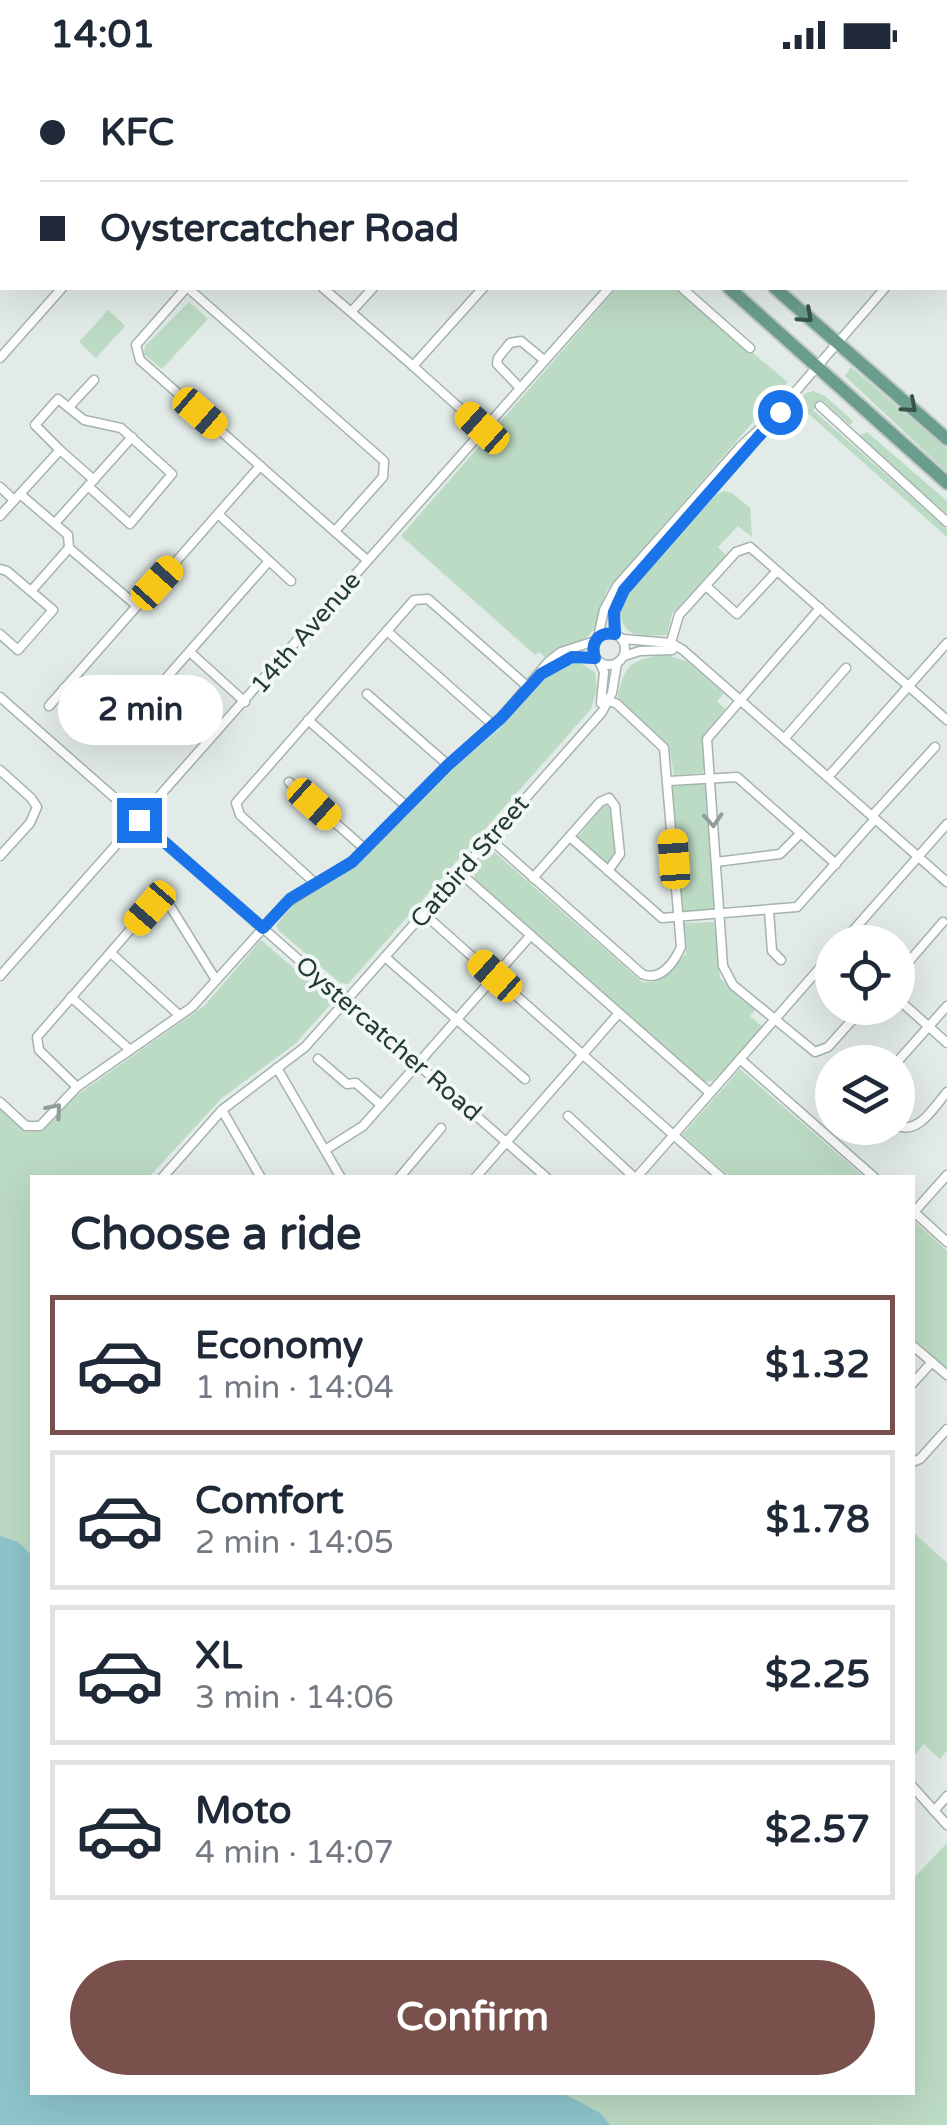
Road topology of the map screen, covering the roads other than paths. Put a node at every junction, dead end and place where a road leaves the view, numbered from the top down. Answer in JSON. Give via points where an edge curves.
{"nodes":[{"id":1,"x":60,"y":290,"type":"edge"},
{"id":2,"x":185,"y":290,"type":"edge"},
{"id":3,"x":189,"y":290,"type":"edge"},
{"id":4,"x":326,"y":290,"type":"edge"},
{"id":5,"x":371,"y":290,"type":"edge"},
{"id":6,"x":481,"y":290,"type":"edge"},
{"id":7,"x":607,"y":290,"type":"edge"},
{"id":8,"x":684,"y":290,"type":"edge"},
{"id":9,"x":730,"y":290,"type":"edge"},
{"id":10,"x":777,"y":290,"type":"edge"},
{"id":11,"x":882,"y":290,"type":"edge"},
{"id":12,"x":352,"y":312,"type":"junction"},
{"id":13,"x":838,"y":344,"type":"junction"},
{"id":14,"x":750,"y":348,"type":"dead end"},
{"id":15,"x":0,"y":358,"type":"edge"},
{"id":16,"x":544,"y":360,"type":"junction"},
{"id":17,"x":414,"y":366,"type":"junction"},
{"id":18,"x":817,"y":368,"type":"junction"},
{"id":19,"x":94,"y":380,"type":"dead end"},
{"id":20,"x":520,"y":388,"type":"junction"},
{"id":21,"x":820,"y":406,"type":"dead end"},
{"id":22,"x":69,"y":407,"type":"junction"},
{"id":23,"x":780,"y":412,"type":"junction"},
{"id":24,"x":482,"y":428,"type":"junction"},
{"id":25,"x":132,"y":437,"type":"junction"},
{"id":26,"x":947,"y":439,"type":"edge"},
{"id":27,"x":60,"y":450,"type":"junction"},
{"id":28,"x":260,"y":466,"type":"junction"},
{"id":29,"x":91,"y":483,"type":"junction"},
{"id":30,"x":947,"y":484,"type":"edge"},
{"id":31,"x":0,"y":487,"type":"edge"},
{"id":32,"x":17,"y":497,"type":"junction"},
{"id":33,"x":218,"y":514,"type":"junction"},
{"id":34,"x":0,"y":516,"type":"edge"},
{"id":35,"x":947,"y":522,"type":"edge"},
{"id":36,"x":55,"y":524,"type":"junction"},
{"id":37,"x":335,"y":531,"type":"junction"},
{"id":38,"x":69,"y":548,"type":"junction"},
{"id":39,"x":368,"y":560,"type":"junction"},
{"id":40,"x":269,"y":561,"type":"junction"},
{"id":41,"x":4,"y":570,"type":"edge"},
{"id":42,"x":777,"y":570,"type":"junction"},
{"id":43,"x":292,"y":581,"type":"dead end"},
{"id":44,"x":706,"y":586,"type":"junction"},
{"id":45,"x":32,"y":590,"type":"junction"},
{"id":46,"x":137,"y":606,"type":"junction"},
{"id":47,"x":820,"y":608,"type":"junction"},
{"id":48,"x":386,"y":631,"type":"junction"},
{"id":49,"x":0,"y":634,"type":"edge"},
{"id":50,"x":619,"y":636,"type":"junction"},
{"id":51,"x":596,"y":639,"type":"junction"},
{"id":52,"x":947,"y":643,"type":"edge"},
{"id":53,"x":670,"y":646,"type":"junction"},
{"id":54,"x":191,"y":653,"type":"junction"},
{"id":55,"x":597,"y":660,"type":"junction"},
{"id":56,"x":621,"y":660,"type":"junction"},
{"id":57,"x":846,"y":668,"type":"dead end"},
{"id":58,"x":541,"y":674,"type":"junction"},
{"id":59,"x":909,"y":686,"type":"junction"},
{"id":60,"x":528,"y":687,"type":"junction"},
{"id":61,"x":64,"y":688,"type":"junction"},
{"id":62,"x":367,"y":694,"type":"dead end"},
{"id":63,"x":0,"y":697,"type":"edge"},
{"id":64,"x":606,"y":700,"type":"junction"},
{"id":65,"x":739,"y":700,"type":"junction"},
{"id":66,"x":245,"y":702,"type":"junction"},
{"id":67,"x":48,"y":706,"type":"dead end"},
{"id":68,"x":308,"y":720,"type":"junction"},
{"id":69,"x":947,"y":720,"type":"edge"},
{"id":70,"x":493,"y":726,"type":"junction"},
{"id":71,"x":784,"y":738,"type":"junction"},
{"id":72,"x":935,"y":747,"type":"dead end"},
{"id":73,"x":448,"y":765,"type":"junction"},
{"id":74,"x":0,"y":770,"type":"edge"},
{"id":75,"x":828,"y":777,"type":"junction"},
{"id":76,"x":710,"y":778,"type":"junction"},
{"id":77,"x":669,"y":781,"type":"junction"},
{"id":78,"x":289,"y":782,"type":"dead end"},
{"id":79,"x":406,"y":806,"type":"junction"},
{"id":80,"x":874,"y":818,"type":"junction"},
{"id":81,"x":139,"y":820,"type":"junction"},
{"id":82,"x":947,"y":824,"type":"edge"},
{"id":83,"x":801,"y":833,"type":"junction"},
{"id":84,"x":570,"y":837,"type":"junction"},
{"id":85,"x":488,"y":838,"type":"junction"},
{"id":86,"x":365,"y":849,"type":"junction"},
{"id":87,"x":0,"y":856,"type":"edge"},
{"id":88,"x":918,"y":857,"type":"junction"},
{"id":89,"x":716,"y":862,"type":"junction"},
{"id":90,"x":836,"y":864,"type":"junction"},
{"id":91,"x":608,"y":871,"type":"junction"},
{"id":92,"x":459,"y":872,"type":"junction"},
{"id":93,"x":533,"y":878,"type":"junction"},
{"id":94,"x":947,"y":882,"type":"edge"},
{"id":95,"x":314,"y":883,"type":"junction"},
{"id":96,"x":769,"y":911,"type":"junction"},
{"id":97,"x":423,"y":913,"type":"junction"},
{"id":98,"x":720,"y":915,"type":"junction"},
{"id":99,"x":678,"y":917,"type":"junction"},
{"id":100,"x":943,"y":922,"type":"dead end"},
{"id":101,"x":858,"y":925,"type":"edge"},
{"id":102,"x":263,"y":928,"type":"junction"},
{"id":103,"x":531,"y":935,"type":"junction"},
{"id":104,"x":110,"y":953,"type":"junction"},
{"id":105,"x":915,"y":954,"type":"edge"},
{"id":106,"x":385,"y":957,"type":"junction"},
{"id":107,"x":781,"y":960,"type":"dead end"},
{"id":108,"x":815,"y":974,"type":"edge"},
{"id":109,"x":0,"y":976,"type":"edge"},
{"id":110,"x":495,"y":976,"type":"junction"},
{"id":111,"x":216,"y":980,"type":"junction"},
{"id":112,"x":71,"y":997,"type":"junction"},
{"id":113,"x":346,"y":1001,"type":"junction"},
{"id":114,"x":947,"y":1006,"type":"edge"},
{"id":115,"x":619,"y":1013,"type":"junction"},
{"id":116,"x":915,"y":1015,"type":"edge"},
{"id":117,"x":179,"y":1016,"type":"junction"},
{"id":118,"x":457,"y":1020,"type":"junction"},
{"id":119,"x":776,"y":1020,"type":"junction"},
{"id":120,"x":848,"y":1025,"type":"edge"},
{"id":121,"x":929,"y":1027,"type":"junction"},
{"id":122,"x":947,"y":1044,"type":"edge"},
{"id":123,"x":913,"y":1045,"type":"edge"},
{"id":124,"x":130,"y":1050,"type":"junction"},
{"id":125,"x":583,"y":1054,"type":"junction"},
{"id":126,"x":318,"y":1059,"type":"dead end"},
{"id":127,"x":740,"y":1059,"type":"junction"},
{"id":128,"x":418,"y":1064,"type":"junction"},
{"id":129,"x":277,"y":1068,"type":"junction"},
{"id":130,"x":525,"y":1078,"type":"dead end"},
{"id":131,"x":78,"y":1087,"type":"junction"},
{"id":132,"x":947,"y":1092,"type":"edge"},
{"id":133,"x":710,"y":1093,"type":"junction"},
{"id":134,"x":0,"y":1102,"type":"edge"},
{"id":135,"x":381,"y":1105,"type":"junction"},
{"id":136,"x":222,"y":1110,"type":"junction"},
{"id":137,"x":568,"y":1116,"type":"dead end"},
{"id":138,"x":815,"y":1125,"type":"edge"},
{"id":139,"x":915,"y":1127,"type":"edge"},
{"id":140,"x":441,"y":1128,"type":"dead end"},
{"id":141,"x":674,"y":1134,"type":"junction"},
{"id":142,"x":506,"y":1142,"type":"junction"},
{"id":143,"x":838,"y":1145,"type":"edge"},
{"id":144,"x":325,"y":1150,"type":"junction"},
{"id":145,"x":165,"y":1174,"type":"edge"},
{"id":146,"x":259,"y":1175,"type":"edge"},
{"id":147,"x":339,"y":1175,"type":"edge"},
{"id":148,"x":402,"y":1175,"type":"edge"},
{"id":149,"x":478,"y":1175,"type":"edge"},
{"id":150,"x":544,"y":1175,"type":"edge"},
{"id":151,"x":633,"y":1175,"type":"edge"},
{"id":152,"x":639,"y":1175,"type":"edge"},
{"id":153,"x":719,"y":1175,"type":"edge"},
{"id":154,"x":872,"y":1175,"type":"edge"},
{"id":155,"x":947,"y":1175,"type":"edge"},
{"id":156,"x":915,"y":1210,"type":"edge"},
{"id":157,"x":915,"y":1212,"type":"edge"},
{"id":158,"x":947,"y":1242,"type":"edge"},
{"id":159,"x":915,"y":1348,"type":"edge"},
{"id":160,"x":932,"y":1362,"type":"junction"},
{"id":161,"x":947,"y":1375,"type":"edge"},
{"id":162,"x":915,"y":1381,"type":"edge"},
{"id":163,"x":946,"y":1433,"type":"edge"},
{"id":164,"x":915,"y":1461,"type":"edge"},
{"id":165,"x":915,"y":1789,"type":"edge"},
{"id":166,"x":947,"y":1796,"type":"edge"},
{"id":167,"x":934,"y":1811,"type":"junction"},
{"id":168,"x":947,"y":1826,"type":"edge"}],
"edges":[{"from":1,"to":15,"type":"street"},
{"from":2,"to":28,"type":"street","via":[[140,340],[137,356]]},
{"from":3,"to":37,"type":"street","via":[[384,461],[383,477]]},
{"from":4,"to":12,"type":"street"},
{"from":5,"to":12,"type":"street"},
{"from":6,"to":17,"type":"street"},
{"from":7,"to":16,"type":"street","name":"14th Avenue"},
{"from":8,"to":14,"type":"street"},
{"from":9,"to":18,"type":"main road"},
{"from":10,"to":13,"type":"main road","one_way":true},
{"from":11,"to":13,"type":"street"},
{"from":12,"to":17,"type":"street"},
{"from":13,"to":18,"type":"street"},
{"from":13,"to":26,"type":"main road","one_way":true},
{"from":16,"to":20,"type":"street","name":"14th Avenue"},
{"from":16,"to":20,"type":"street","via":[[521,341],[510,342],[497,364]]},
{"from":17,"to":24,"type":"street"},
{"from":18,"to":23,"type":"street"},
{"from":18,"to":30,"type":"main road"},
{"from":19,"to":22,"type":"street"},
{"from":20,"to":24,"type":"street","name":"14th Avenue"},
{"from":21,"to":35,"type":"street"},
{"from":22,"to":25,"type":"street","via":[[84,420],[118,426]]},
{"from":22,"to":27,"type":"street","via":[[58,399],[35,425]]},
{"from":23,"to":50,"type":"street","via":[[624,590],[614,612]]},
{"from":23,"to":51,"type":"street","via":[[740,446],[617,586]]},
{"from":24,"to":39,"type":"street","name":"14th Avenue"},
{"from":25,"to":29,"type":"street"},
{"from":25,"to":29,"type":"street","via":[[172,476],[130,524]]},
{"from":27,"to":29,"type":"street"},
{"from":27,"to":32,"type":"street"},
{"from":28,"to":33,"type":"street"},
{"from":28,"to":37,"type":"street"},
{"from":29,"to":36,"type":"street"},
{"from":31,"to":32,"type":"street"},
{"from":32,"to":34,"type":"street"},
{"from":32,"to":36,"type":"street"},
{"from":33,"to":40,"type":"street"},
{"from":33,"to":46,"type":"street"},
{"from":36,"to":38,"type":"street","via":[[68,535]]},
{"from":37,"to":39,"type":"street"},
{"from":38,"to":45,"type":"street"},
{"from":38,"to":46,"type":"street"},
{"from":39,"to":66,"type":"street","name":"14th Avenue"},
{"from":40,"to":43,"type":"street"},
{"from":40,"to":54,"type":"street"},
{"from":41,"to":45,"type":"street"},
{"from":42,"to":44,"type":"street","via":[[746,548]]},
{"from":42,"to":44,"type":"street","via":[[737,614]]},
{"from":42,"to":47,"type":"street"},
{"from":44,"to":53,"type":"street","via":[[676,618]]},
{"from":45,"to":49,"type":"street","via":[[53,610],[18,650]]},
{"from":46,"to":61,"type":"street"},
{"from":47,"to":59,"type":"street"},
{"from":47,"to":65,"type":"street"},
{"from":48,"to":60,"type":"street","via":[[414,600],[425,598]]},
{"from":48,"to":68,"type":"street"},
{"from":48,"to":70,"type":"street"},
{"from":50,"to":51,"type":"street"},
{"from":50,"to":53,"type":"street"},
{"from":50,"to":56,"type":"street","via":[[626,648]]},
{"from":51,"to":55,"type":"street"},
{"from":51,"to":58,"type":"street","via":[[561,652]]},
{"from":52,"to":59,"type":"street"},
{"from":53,"to":56,"type":"street"},
{"from":53,"to":65,"type":"street"},
{"from":54,"to":61,"type":"street","via":[[118,728]]},
{"from":54,"to":66,"type":"street"},
{"from":55,"to":56,"type":"street"},
{"from":55,"to":58,"type":"street","via":[[572,657]]},
{"from":55,"to":64,"type":"street","name":"Catbird Street"},
{"from":56,"to":64,"type":"street","name":"Catbird Street"},
{"from":57,"to":71,"type":"street"},
{"from":58,"to":60,"type":"street"},
{"from":59,"to":69,"type":"street"},
{"from":59,"to":75,"type":"street"},
{"from":60,"to":70,"type":"street"},
{"from":61,"to":67,"type":"street"},
{"from":62,"to":73,"type":"street"},
{"from":63,"to":81,"type":"street","name":"Oystercatcher Road"},
{"from":64,"to":77,"type":"street","via":[[661,743]]},
{"from":64,"to":85,"type":"street","name":"Catbird Street"},
{"from":65,"to":71,"type":"street"},
{"from":65,"to":76,"type":"street","via":[[707,739]]},
{"from":66,"to":81,"type":"street","name":"14th Avenue"},
{"from":68,"to":79,"type":"street"},
{"from":68,"to":95,"type":"street","via":[[236,808]]},
{"from":70,"to":73,"type":"street"},
{"from":71,"to":75,"type":"street"},
{"from":72,"to":80,"type":"street"},
{"from":73,"to":79,"type":"street"},
{"from":74,"to":87,"type":"street","via":[[37,808]]},
{"from":75,"to":80,"type":"street"},
{"from":76,"to":77,"type":"street"},
{"from":76,"to":83,"type":"street","via":[[737,777]]},
{"from":76,"to":89,"type":"street","one_way":true},
{"from":77,"to":99,"type":"street"},
{"from":78,"to":86,"type":"street"},
{"from":79,"to":86,"type":"street"},
{"from":80,"to":88,"type":"street"},
{"from":80,"to":90,"type":"street"},
{"from":81,"to":102,"type":"street","name":"Oystercatcher Road"},
{"from":81,"to":109,"type":"street","name":"14th Avenue"},
{"from":82,"to":88,"type":"street"},
{"from":83,"to":89,"type":"street","via":[[780,854]]},
{"from":83,"to":90,"type":"street"},
{"from":84,"to":91,"type":"street"},
{"from":84,"to":91,"type":"street","via":[[600,802],[613,800],[620,854]]},
{"from":84,"to":93,"type":"street"},
{"from":85,"to":92,"type":"street","name":"Catbird Street"},
{"from":85,"to":93,"type":"street"},
{"from":86,"to":95,"type":"street"},
{"from":88,"to":94,"type":"street"},
{"from":88,"to":101,"type":"street"},
{"from":89,"to":98,"type":"street"},
{"from":90,"to":96,"type":"street","via":[[797,907]]},
{"from":91,"to":99,"type":"street","via":[[658,916]]},
{"from":92,"to":97,"type":"street","name":"Catbird Street"},
{"from":92,"to":103,"type":"street"},
{"from":93,"to":99,"type":"street","via":[[648,977],[659,975],[678,954]]},
{"from":95,"to":102,"type":"street"},
{"from":96,"to":98,"type":"street"},
{"from":96,"to":107,"type":"street","via":[[772,951]]},
{"from":97,"to":106,"type":"street","name":"Catbird Street"},
{"from":97,"to":110,"type":"street"},
{"from":98,"to":99,"type":"street"},
{"from":98,"to":119,"type":"street","via":[[726,976]]},
{"from":100,"to":105,"type":"street"},
{"from":102,"to":111,"type":"street"},
{"from":102,"to":113,"type":"street","name":"Oystercatcher Road"},
{"from":103,"to":110,"type":"street"},
{"from":103,"to":115,"type":"street"},
{"from":104,"to":111,"type":"street","via":[[150,908],[164,902]]},
{"from":104,"to":112,"type":"street"},
{"from":104,"to":117,"type":"street"},
{"from":106,"to":113,"type":"street","name":"Catbird Street"},
{"from":106,"to":118,"type":"street"},
{"from":108,"to":119,"type":"street"},
{"from":110,"to":118,"type":"street"},
{"from":110,"to":125,"type":"street"},
{"from":111,"to":117,"type":"street"},
{"from":112,"to":124,"type":"street"},
{"from":112,"to":131,"type":"street","via":[[36,1042]]},
{"from":113,"to":128,"type":"street","name":"Oystercatcher Road"},
{"from":113,"to":129,"type":"street","name":"Catbird Street"},
{"from":114,"to":121,"type":"street"},
{"from":115,"to":125,"type":"street"},
{"from":115,"to":133,"type":"street"},
{"from":116,"to":121,"type":"street"},
{"from":117,"to":124,"type":"street"},
{"from":118,"to":128,"type":"street"},
{"from":118,"to":130,"type":"street"},
{"from":119,"to":120,"type":"street","via":[[818,1052]]},
{"from":119,"to":127,"type":"street"},
{"from":121,"to":122,"type":"street"},
{"from":121,"to":123,"type":"street"},
{"from":124,"to":131,"type":"street"},
{"from":125,"to":141,"type":"street"},
{"from":125,"to":142,"type":"street"},
{"from":126,"to":135,"type":"street"},
{"from":127,"to":133,"type":"street"},
{"from":127,"to":138,"type":"street"},
{"from":128,"to":135,"type":"street"},
{"from":128,"to":142,"type":"street","name":"Oystercatcher Road"},
{"from":129,"to":136,"type":"street","name":"Catbird Street"},
{"from":129,"to":144,"type":"street"},
{"from":134,"to":131,"type":"street","one_way":true,"via":[[31,1128]]},
{"from":132,"to":139,"type":"street"},
{"from":133,"to":141,"type":"street"},
{"from":135,"to":144,"type":"street","via":[[363,1126]]},
{"from":136,"to":145,"type":"street","name":"Catbird Street"},
{"from":136,"to":146,"type":"street"},
{"from":137,"to":151,"type":"street"},
{"from":140,"to":148,"type":"street"},
{"from":141,"to":152,"type":"street"},
{"from":141,"to":153,"type":"street"},
{"from":142,"to":149,"type":"street"},
{"from":142,"to":150,"type":"street","name":"Oystercatcher Road"},
{"from":143,"to":154,"type":"street"},
{"from":144,"to":147,"type":"street"},
{"from":155,"to":156,"type":"street"},
{"from":157,"to":158,"type":"street"},
{"from":159,"to":160,"type":"street"},
{"from":160,"to":161,"type":"street"},
{"from":160,"to":162,"type":"street"},
{"from":163,"to":164,"type":"street"},
{"from":165,"to":167,"type":"street"},
{"from":166,"to":167,"type":"street"},
{"from":167,"to":168,"type":"street"}]}
